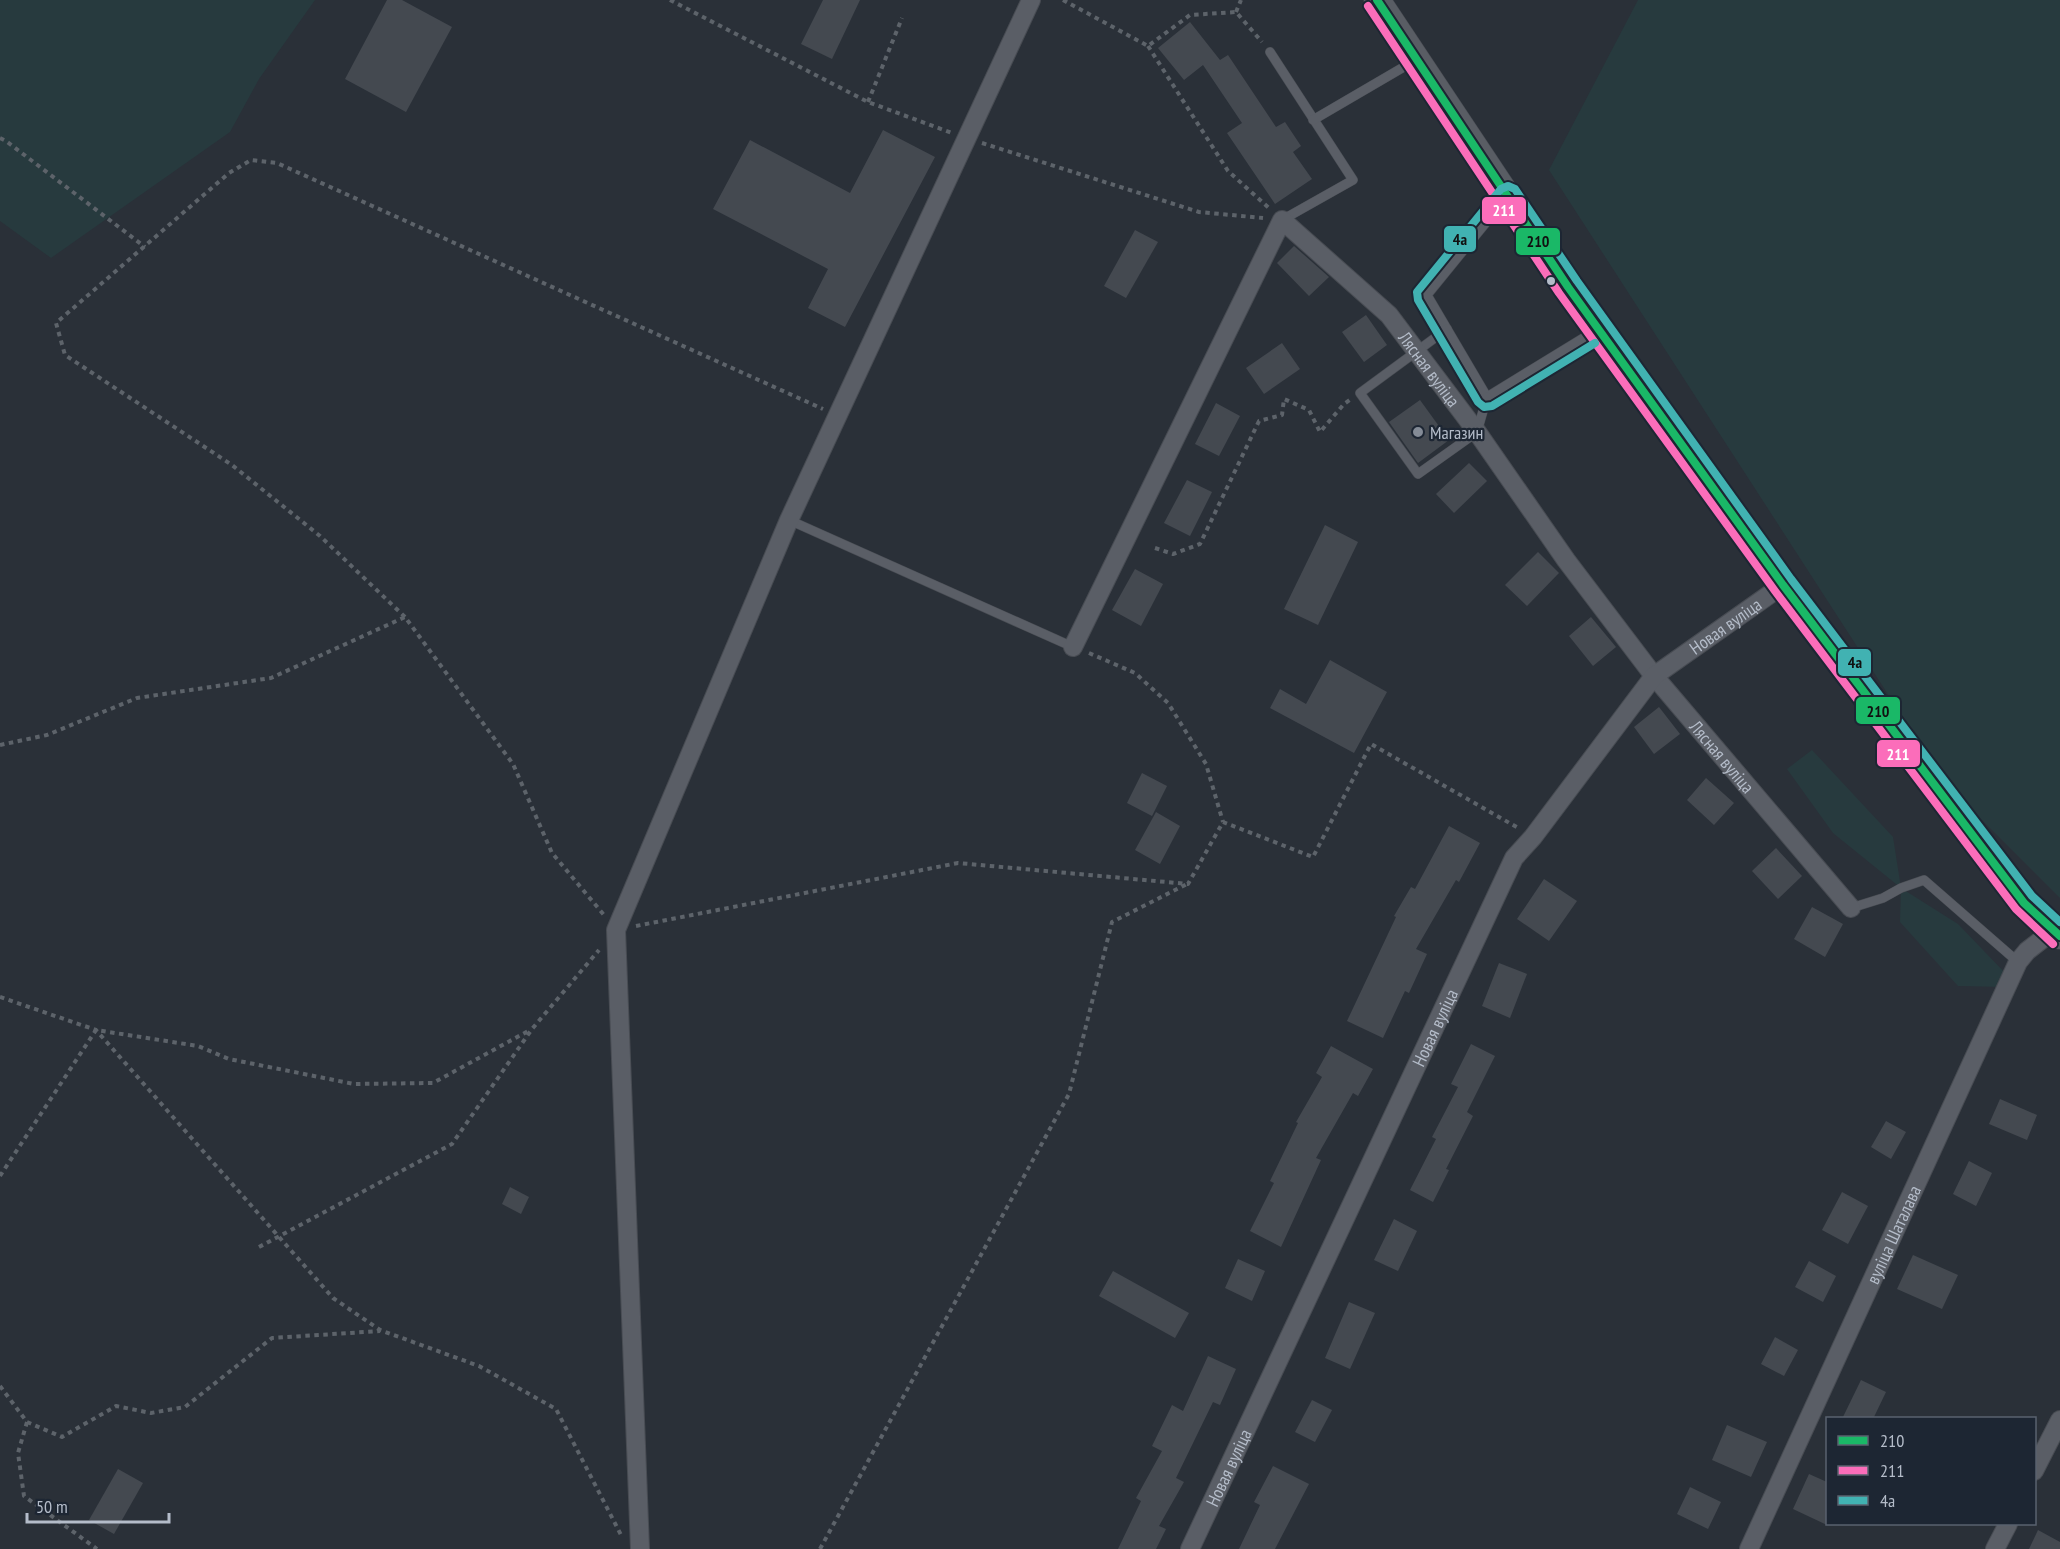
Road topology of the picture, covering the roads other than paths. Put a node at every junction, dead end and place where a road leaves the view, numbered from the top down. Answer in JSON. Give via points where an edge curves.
{"nodes":[{"id":1,"x":1031,"y":0,"type":"edge"},
{"id":2,"x":1377,"y":0,"type":"edge"},
{"id":3,"x":1270,"y":52,"type":"road end"},
{"id":4,"x":1416,"y":60,"type":"junction"},
{"id":5,"x":1313,"y":120,"type":"junction"},
{"id":6,"x":1508,"y":196,"type":"junction"},
{"id":7,"x":1282,"y":220,"type":"junction"},
{"id":8,"x":1447,"y":328,"type":"junction"},
{"id":9,"x":1598,"y":329,"type":"junction"},
{"id":10,"x":1416,"y":351,"type":"junction"},
{"id":11,"x":1487,"y":397,"type":"junction"},
{"id":12,"x":1477,"y":432,"type":"junction"},
{"id":13,"x":789,"y":520,"type":"junction"},
{"id":14,"x":1783,"y":585,"type":"junction"},
{"id":15,"x":1073,"y":646,"type":"joint"},
{"id":16,"x":1654,"y":676,"type":"junction"},
{"id":17,"x":1851,"y":908,"type":"joint"},
{"id":18,"x":2057,"y":933,"type":"edge"},
{"id":19,"x":2018,"y":962,"type":"junction"},
{"id":20,"x":2060,"y":1420,"type":"edge"},
{"id":21,"x":2036,"y":1466,"type":"edge"},
{"id":22,"x":2007,"y":1525,"type":"edge"},
{"id":23,"x":640,"y":1549,"type":"edge"},
{"id":24,"x":1190,"y":1549,"type":"edge"},
{"id":25,"x":1749,"y":1549,"type":"edge"},
{"id":26,"x":1995,"y":1549,"type":"edge"}],
"edges":[{"from":1,"to":13,"type":"street"},
{"from":2,"to":4,"type":"main road"},
{"from":3,"to":5,"type":"lane"},
{"from":4,"to":5,"type":"lane"},
{"from":4,"to":6,"type":"main road"},
{"from":5,"to":7,"type":"lane","via":[[1353,180]]},
{"from":6,"to":8,"type":"lane","via":[[1427,295]]},
{"from":6,"to":9,"type":"main road"},
{"from":7,"to":10,"type":"street","name":"Лясная вуліца","via":[[1389,315]]},
{"from":7,"to":15,"type":"street"},
{"from":8,"to":10,"type":"lane"},
{"from":8,"to":11,"type":"lane"},
{"from":9,"to":11,"type":"lane"},
{"from":9,"to":14,"type":"main road"},
{"from":10,"to":12,"type":"street","name":"Лясная вуліца"},
{"from":10,"to":12,"type":"lane","via":[[1360,393],[1418,474]]},
{"from":11,"to":12,"type":"lane"},
{"from":12,"to":16,"type":"street","name":"Лясная вуліца","via":[[1566,560]]},
{"from":13,"to":15,"type":"lane"},
{"from":13,"to":23,"type":"street","via":[[616,930]]},
{"from":14,"to":16,"type":"street","name":"Новая вуліца"},
{"from":14,"to":18,"type":"main road","via":[[2024,903]]},
{"from":16,"to":17,"type":"street","name":"Лясная вуліца"},
{"from":16,"to":24,"type":"street","name":"Новая вуліца","via":[[1514,858]]},
{"from":17,"to":19,"type":"lane","via":[[1924,880]]},
{"from":18,"to":19,"type":"street","name":"вуліца Шаталава","via":[[2027,951]]},
{"from":19,"to":25,"type":"street","name":"вуліца Шаталава"},
{"from":20,"to":21,"type":"street"},
{"from":22,"to":26,"type":"street"}]}
